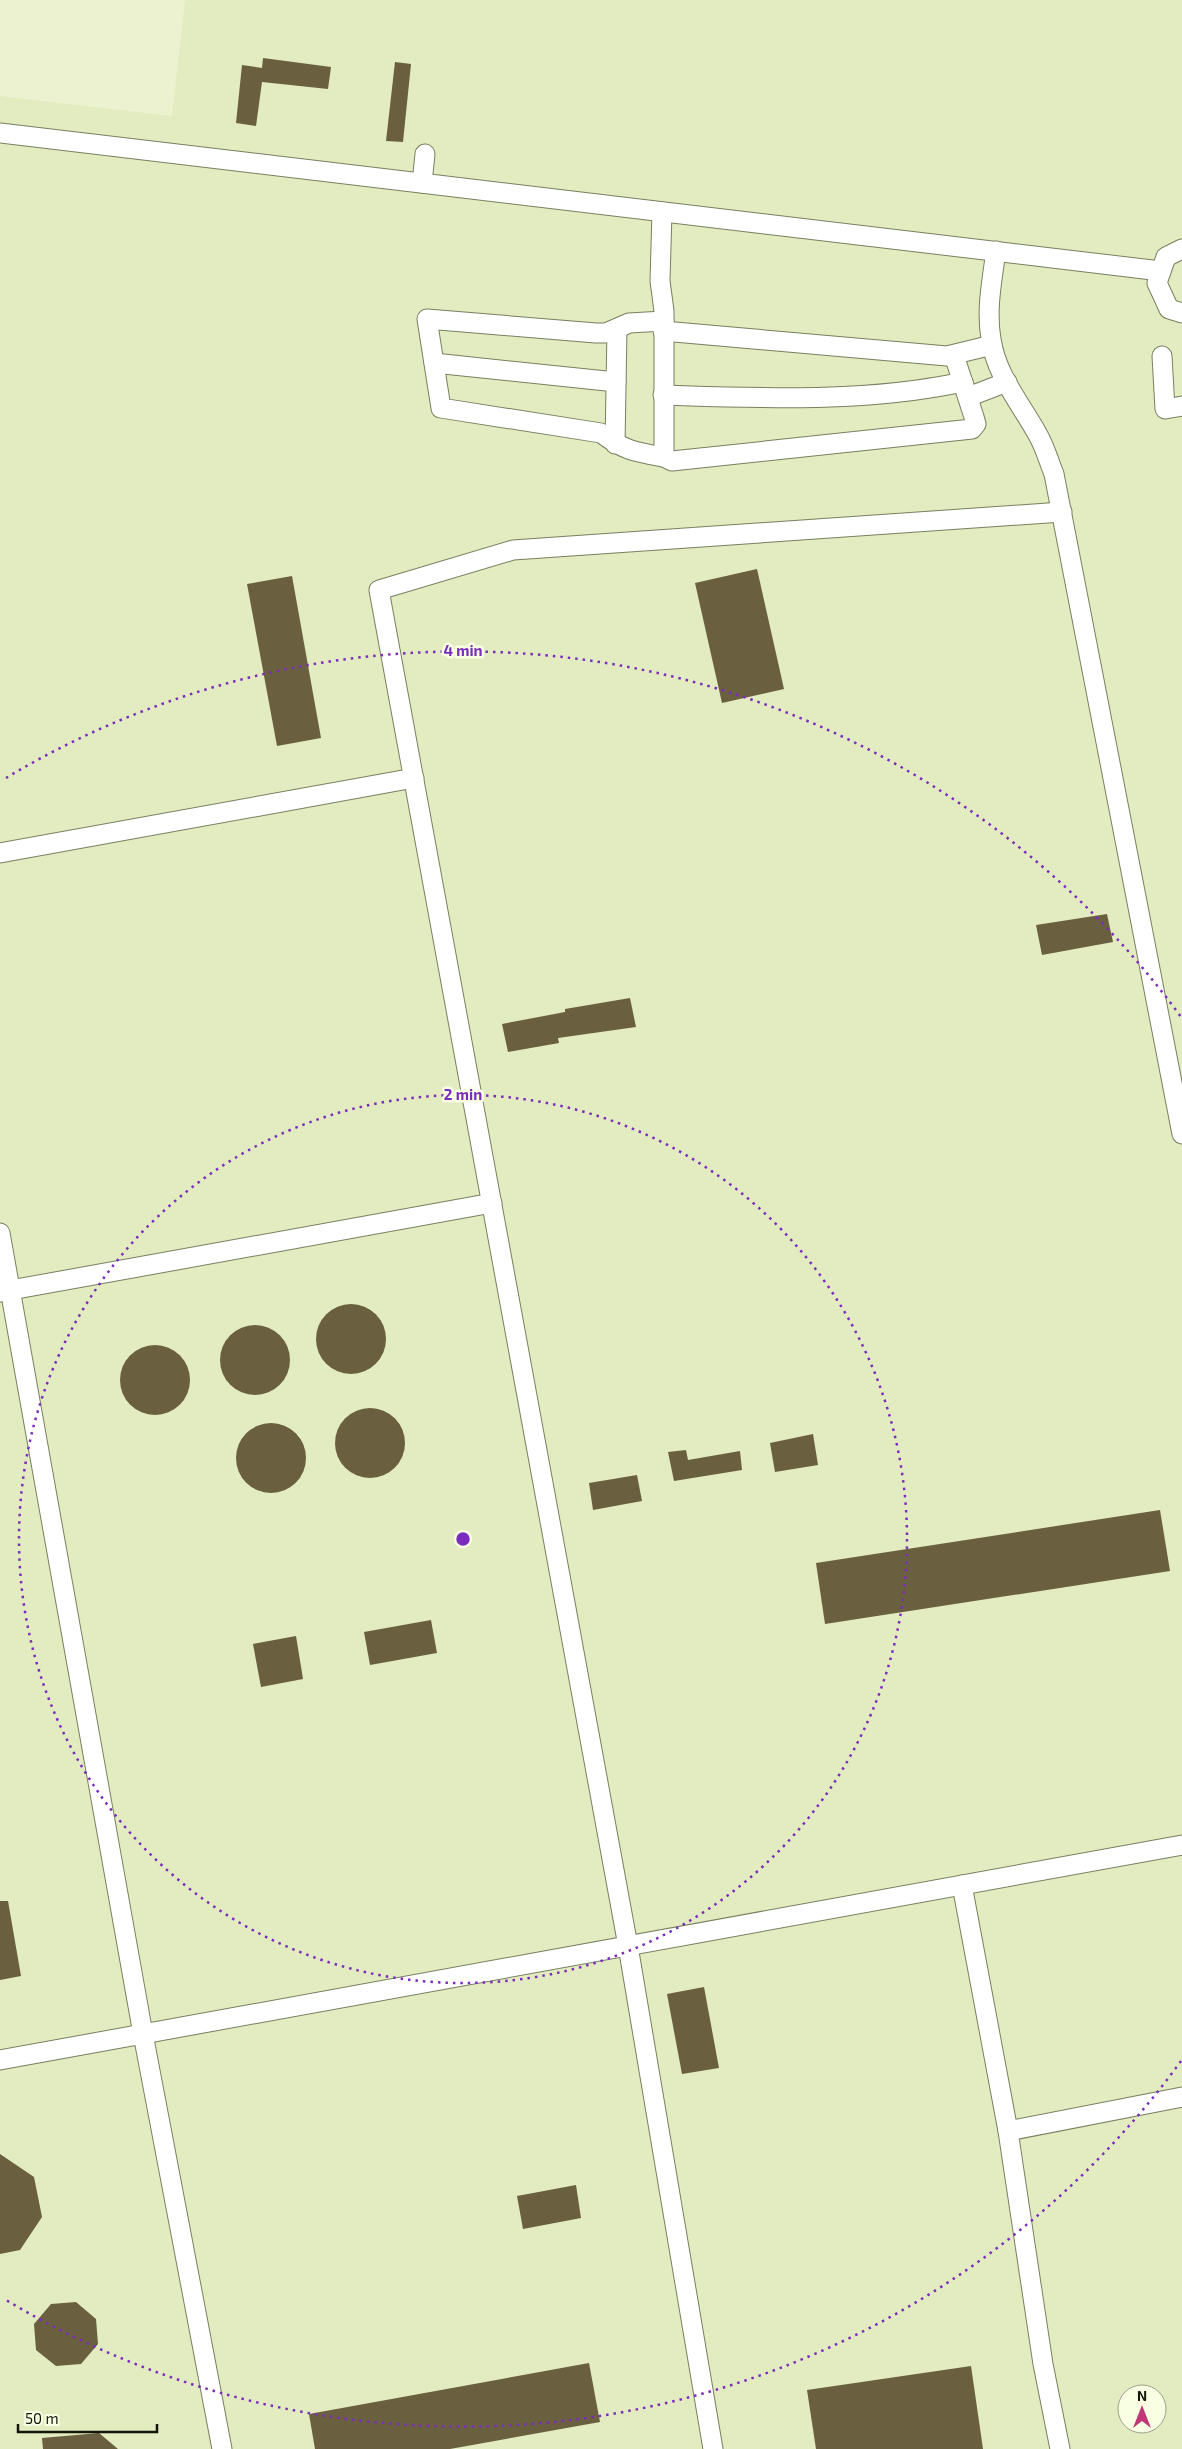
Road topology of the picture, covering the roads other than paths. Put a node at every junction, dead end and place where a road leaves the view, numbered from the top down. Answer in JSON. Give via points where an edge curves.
{"nodes":[{"id":1,"x":0,"y":133,"type":"edge"},
{"id":2,"x":425,"y":154,"type":"dead end"},
{"id":3,"x":422,"y":183,"type":"junction"},
{"id":4,"x":662,"y":220,"type":"junction"},
{"id":5,"x":1182,"y":249,"type":"edge"},
{"id":6,"x":996,"y":251,"type":"junction"},
{"id":7,"x":1161,"y":271,"type":"junction"},
{"id":8,"x":1182,"y":313,"type":"edge"},
{"id":9,"x":664,"y":321,"type":"junction"},
{"id":10,"x":617,"y":329,"type":"junction"},
{"id":11,"x":991,"y":342,"type":"junction"},
{"id":12,"x":954,"y":355,"type":"junction"},
{"id":13,"x":1162,"y":356,"type":"dead end"},
{"id":14,"x":434,"y":363,"type":"junction"},
{"id":15,"x":616,"y":382,"type":"junction"},
{"id":16,"x":1007,"y":382,"type":"junction"},
{"id":17,"x":965,"y":390,"type":"junction"},
{"id":18,"x":664,"y":395,"type":"junction"},
{"id":19,"x":1182,"y":406,"type":"edge"},
{"id":20,"x":615,"y":444,"type":"junction"},
{"id":21,"x":664,"y":456,"type":"junction"},
{"id":22,"x":1062,"y":512,"type":"junction"},
{"id":23,"x":414,"y":778,"type":"junction"},
{"id":24,"x":0,"y":853,"type":"edge"},
{"id":25,"x":1182,"y":1134,"type":"edge"},
{"id":26,"x":492,"y":1203,"type":"junction"},
{"id":27,"x":0,"y":1233,"type":"edge"},
{"id":28,"x":6,"y":1291,"type":"edge"},
{"id":29,"x":1182,"y":1845,"type":"edge"},
{"id":30,"x":962,"y":1885,"type":"junction"},
{"id":31,"x":628,"y":1946,"type":"junction"},
{"id":32,"x":142,"y":2034,"type":"junction"},
{"id":33,"x":0,"y":2060,"type":"edge"},
{"id":34,"x":1182,"y":2097,"type":"edge"},
{"id":35,"x":1008,"y":2131,"type":"junction"},
{"id":36,"x":222,"y":2449,"type":"edge"},
{"id":37,"x":713,"y":2449,"type":"edge"},
{"id":38,"x":1060,"y":2449,"type":"edge"}],
"edges":[{"from":1,"to":3,"type":"lane"},
{"from":2,"to":3,"type":"lane"},
{"from":3,"to":4,"type":"lane"},
{"from":4,"to":6,"type":"lane"},
{"from":4,"to":9,"type":"lane","via":[[660,281]]},
{"from":5,"to":7,"type":"lane","via":[[1166,257]]},
{"from":6,"to":7,"type":"lane"},
{"from":6,"to":11,"type":"lane","via":[[988,305]]},
{"from":7,"to":8,"type":"lane","via":[[1157,283],[1169,309]]},
{"from":9,"to":10,"type":"lane","via":[[629,323]]},
{"from":9,"to":12,"type":"lane","via":[[912,354]]},
{"from":9,"to":18,"type":"lane"},
{"from":10,"to":14,"type":"lane","via":[[596,333],[426,319]]},
{"from":10,"to":15,"type":"lane"},
{"from":11,"to":12,"type":"lane"},
{"from":11,"to":16,"type":"lane"},
{"from":12,"to":17,"type":"lane"},
{"from":13,"to":19,"type":"lane","via":[[1165,409]]},
{"from":14,"to":15,"type":"lane"},
{"from":14,"to":20,"type":"lane","via":[[441,408],[600,433]]},
{"from":15,"to":20,"type":"lane"},
{"from":16,"to":17,"type":"lane"},
{"from":16,"to":22,"type":"lane","via":[[1039,436],[1054,474]]},
{"from":17,"to":18,"type":"lane","via":[[780,398]]},
{"from":17,"to":21,"type":"lane","via":[[976,424],[965,431],[672,462]]},
{"from":18,"to":21,"type":"lane"},
{"from":20,"to":21,"type":"lane","via":[[632,452]]},
{"from":22,"to":23,"type":"lane","via":[[513,550],[379,590]]},
{"from":22,"to":25,"type":"lane"},
{"from":23,"to":24,"type":"lane"},
{"from":23,"to":26,"type":"lane"},
{"from":26,"to":28,"type":"lane"},
{"from":26,"to":31,"type":"lane"},
{"from":27,"to":28,"type":"lane"},
{"from":28,"to":32,"type":"lane"},
{"from":29,"to":30,"type":"lane"},
{"from":30,"to":31,"type":"lane"},
{"from":30,"to":35,"type":"lane"},
{"from":31,"to":32,"type":"lane"},
{"from":31,"to":37,"type":"lane"},
{"from":32,"to":33,"type":"lane"},
{"from":32,"to":36,"type":"lane"},
{"from":34,"to":35,"type":"lane"},
{"from":35,"to":38,"type":"lane","via":[[1043,2364]]}]}
